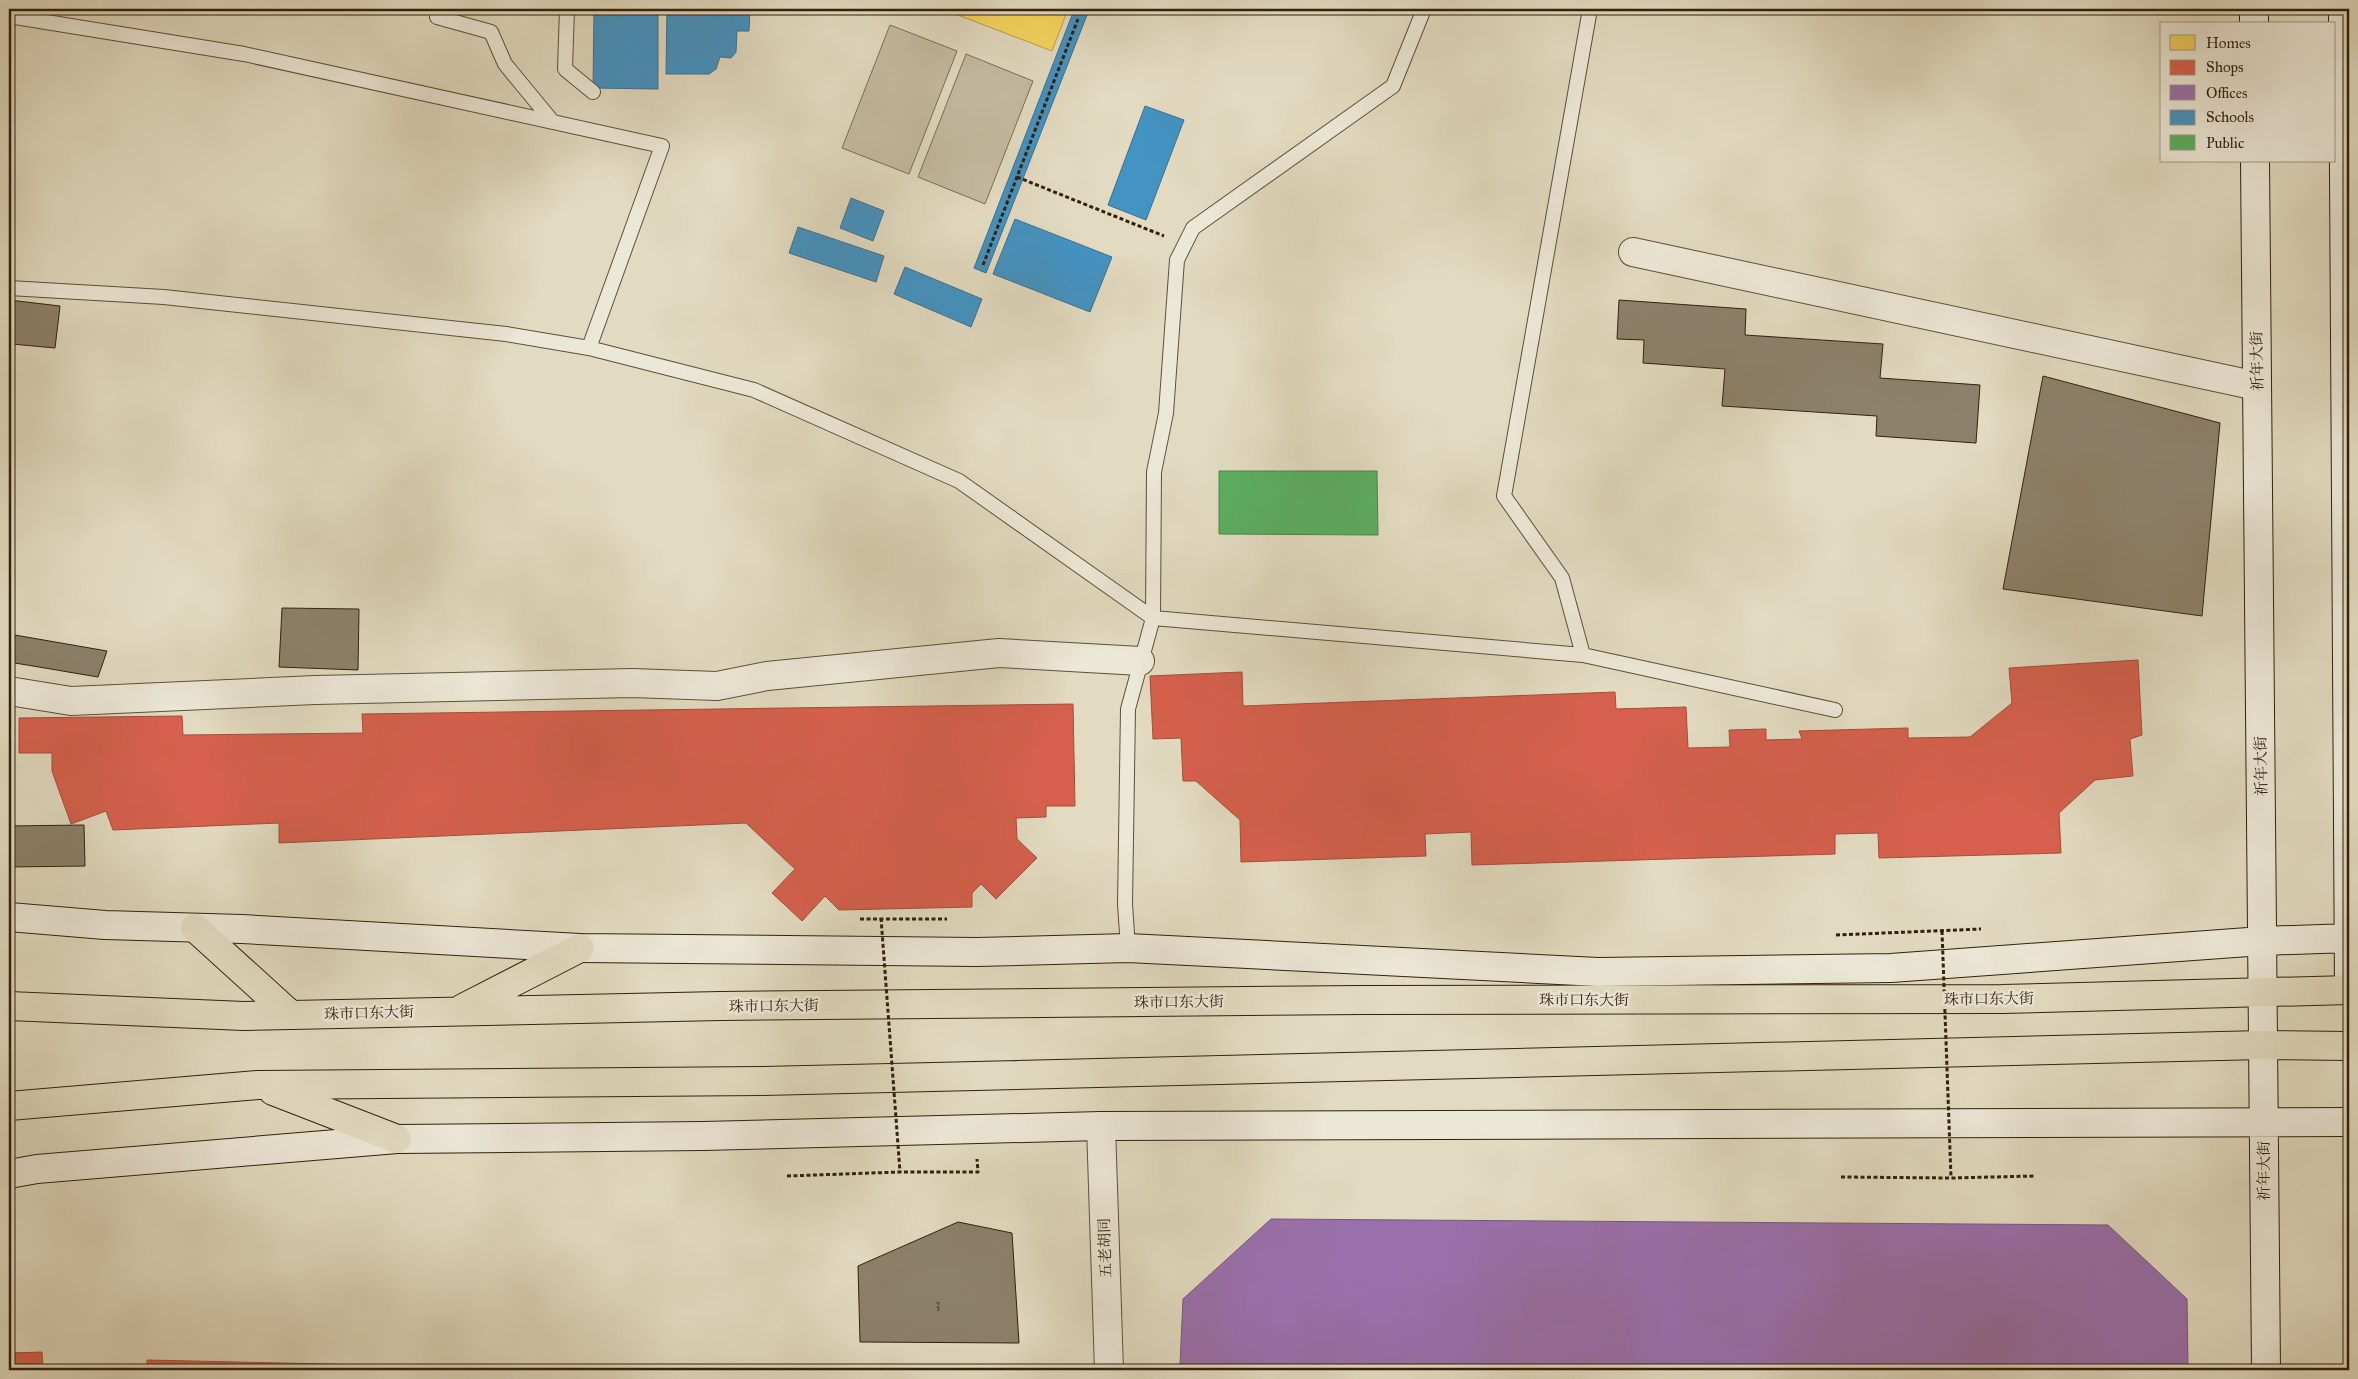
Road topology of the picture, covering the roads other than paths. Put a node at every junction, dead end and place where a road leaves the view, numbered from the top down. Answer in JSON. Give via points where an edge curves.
{"nodes":[{"id":1,"x":439,"y":9,"type":"edge"},
{"id":2,"x":567,"y":9,"type":"edge"},
{"id":3,"x":1424,"y":9,"type":"edge"},
{"id":4,"x":1590,"y":9,"type":"edge"},
{"id":5,"x":2254,"y":9,"type":"edge"},
{"id":6,"x":2342,"y":9,"type":"edge"},
{"id":7,"x":9,"y":16,"type":"edge"},
{"id":8,"x":2254,"y":22,"type":"edge"},
{"id":9,"x":593,"y":92,"type":"dead end"},
{"id":10,"x":552,"y":122,"type":"junction"},
{"id":11,"x":2255,"y":162,"type":"edge"},
{"id":12,"x":1633,"y":252,"type":"dead end"},
{"id":13,"x":9,"y":288,"type":"edge"},
{"id":14,"x":589,"y":348,"type":"junction"},
{"id":15,"x":2258,"y":386,"type":"junction"},
{"id":16,"x":1153,"y":618,"type":"junction"},
{"id":17,"x":1582,"y":655,"type":"junction"},
{"id":18,"x":1140,"y":661,"type":"junction"},
{"id":19,"x":9,"y":690,"type":"edge"},
{"id":20,"x":1835,"y":710,"type":"dead end"},
{"id":21,"x":9,"y":917,"type":"edge"},
{"id":22,"x":195,"y":928,"type":"junction"},
{"id":23,"x":2349,"y":938,"type":"edge"},
{"id":24,"x":2262,"y":942,"type":"junction"},
{"id":25,"x":580,"y":948,"type":"junction"},
{"id":26,"x":1128,"y":948,"type":"junction"},
{"id":27,"x":2349,"y":988,"type":"edge"},
{"id":28,"x":2263,"y":993,"type":"junction"},
{"id":29,"x":9,"y":1006,"type":"edge"},
{"id":30,"x":458,"y":1011,"type":"junction"},
{"id":31,"x":291,"y":1015,"type":"junction"},
{"id":32,"x":2264,"y":1045,"type":"junction"},
{"id":33,"x":2349,"y":1046,"type":"edge"},
{"id":34,"x":258,"y":1085,"type":"junction"},
{"id":35,"x":16,"y":1108,"type":"edge"},
{"id":36,"x":2264,"y":1122,"type":"junction"},
{"id":37,"x":2349,"y":1122,"type":"edge"},
{"id":38,"x":1101,"y":1126,"type":"junction"},
{"id":39,"x":397,"y":1138,"type":"junction"},
{"id":40,"x":9,"y":1174,"type":"edge"},
{"id":41,"x":1109,"y":1370,"type":"edge"},
{"id":42,"x":2266,"y":1370,"type":"edge"}],
"edges":[{"from":1,"to":10,"type":"lane","via":[[438,17],[492,32],[505,64]]},
{"from":2,"to":9,"type":"lane","via":[[565,69]]},
{"from":3,"to":16,"type":"lane","via":[[1393,86],[1194,228],[1177,260],[1166,413],[1154,472]]},
{"from":4,"to":17,"type":"lane","via":[[1504,496],[1562,578]]},
{"from":5,"to":8,"type":"street"},
{"from":6,"to":23,"type":"street"},
{"from":7,"to":10,"type":"lane","via":[[244,54]]},
{"from":10,"to":14,"type":"lane","via":[[662,146]]},
{"from":11,"to":15,"type":"street","name":"祈年大街"},
{"from":12,"to":15,"type":"street"},
{"from":13,"to":14,"type":"lane","via":[[174,298],[506,334]]},
{"from":14,"to":16,"type":"lane","via":[[754,390],[959,481]]},
{"from":15,"to":24,"type":"street","name":"祈年大街"},
{"from":16,"to":17,"type":"lane"},
{"from":16,"to":18,"type":"lane"},
{"from":17,"to":20,"type":"lane"},
{"from":18,"to":19,"type":"street","via":[[999,653],[767,676],[717,686],[632,683],[334,689],[71,701]]},
{"from":18,"to":26,"type":"lane","via":[[1128,709],[1125,904]]},
{"from":21,"to":22,"type":"street","name":"珠市口东大街","via":[[105,926]]},
{"from":22,"to":25,"type":"street","name":"珠市口东大街"},
{"from":22,"to":31,"type":"main road"},
{"from":23,"to":24,"type":"street","name":"珠市口东大街"},
{"from":23,"to":27,"type":"street"},
{"from":24,"to":26,"type":"street","name":"珠市口东大街","via":[[1891,968],[1598,972]]},
{"from":24,"to":28,"type":"street","name":"祈年大街"},
{"from":25,"to":26,"type":"street","name":"珠市口东大街","via":[[967,952]]},
{"from":25,"to":30,"type":"main road"},
{"from":27,"to":28,"type":"main road","name":"珠市口东大街"},
{"from":28,"to":30,"type":"main road","name":"珠市口东大街","via":[[2002,999],[1363,1000]]},
{"from":28,"to":32,"type":"street","name":"祈年大街"},
{"from":29,"to":31,"type":"main road","name":"珠市口东大街"},
{"from":30,"to":31,"type":"main road","name":"珠市口东大街"},
{"from":32,"to":33,"type":"main road"},
{"from":32,"to":34,"type":"main road","via":[[763,1081]]},
{"from":32,"to":36,"type":"street","name":"祈年大街"},
{"from":34,"to":35,"type":"main road"},
{"from":34,"to":39,"type":"main road"},
{"from":36,"to":37,"type":"street"},
{"from":36,"to":38,"type":"street"},
{"from":36,"to":42,"type":"street","name":"祈年大街"},
{"from":38,"to":39,"type":"street","via":[[703,1136]]},
{"from":38,"to":41,"type":"street","name":"五老胡同"},
{"from":39,"to":40,"type":"street"}]}
